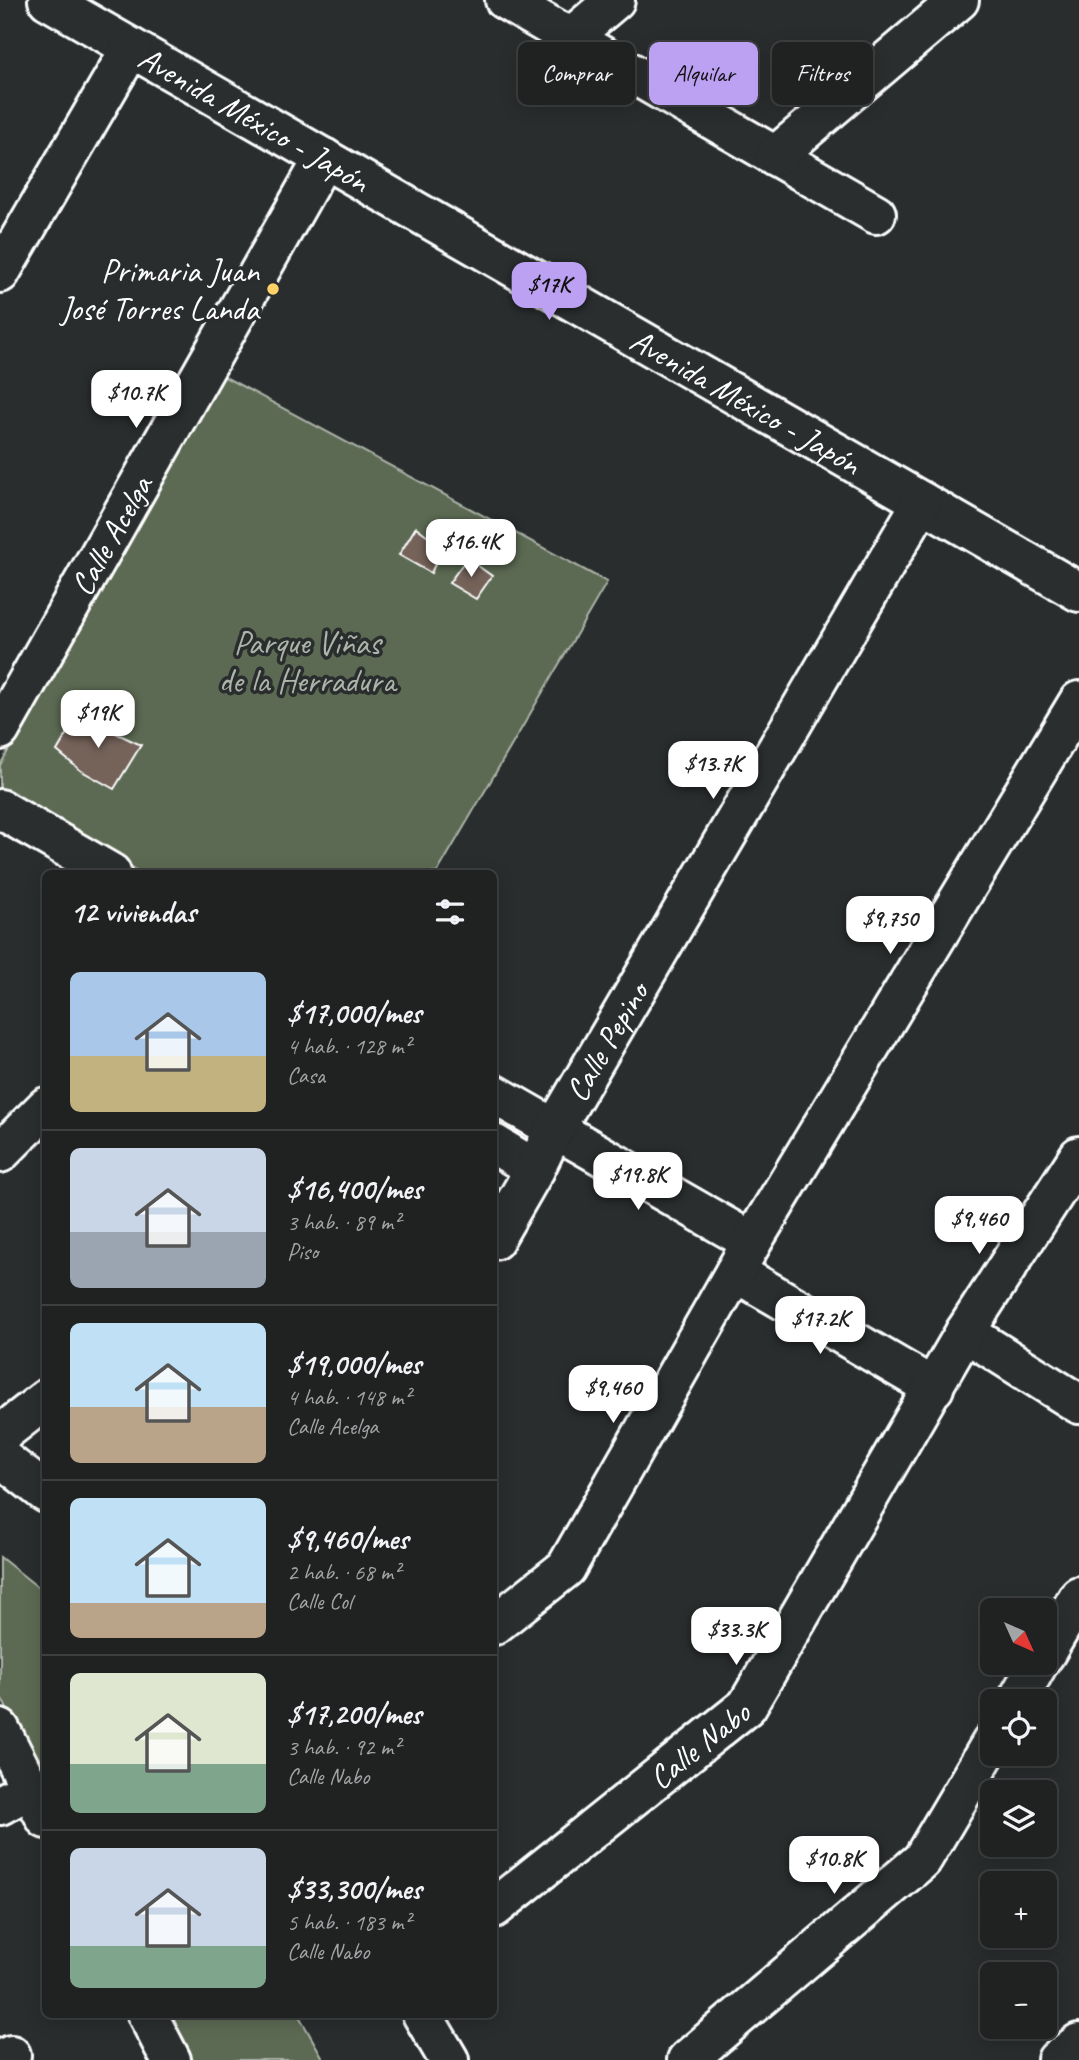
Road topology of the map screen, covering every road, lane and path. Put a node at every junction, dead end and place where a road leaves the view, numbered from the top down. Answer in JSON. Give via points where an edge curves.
{"nodes":[{"id":1,"x":48,"y":0,"type":"edge"},
{"id":2,"x":505,"y":0,"type":"edge"},
{"id":3,"x":615,"y":0,"type":"edge"},
{"id":4,"x":959,"y":0,"type":"edge"},
{"id":5,"x":570,"y":38,"type":"junction"},
{"id":6,"x":131,"y":48,"type":"junction"},
{"id":7,"x":775,"y":156,"type":"junction"},
{"id":8,"x":324,"y":158,"type":"junction"},
{"id":9,"x":876,"y":214,"type":"dead end"},
{"id":10,"x":0,"y":273,"type":"edge"},
{"id":11,"x":922,"y":502,"type":"junction"},
{"id":12,"x":1079,"y":592,"type":"edge"},
{"id":13,"x":1079,"y":701,"type":"edge"},
{"id":14,"x":0,"y":730,"type":"edge"},
{"id":15,"x":0,"y":809,"type":"edge"},
{"id":16,"x":106,"y":870,"type":"edge"},
{"id":17,"x":497,"y":1096,"type":"edge"},
{"id":18,"x":42,"y":1111,"type":"edge"},
{"id":19,"x":554,"y":1130,"type":"junction"},
{"id":20,"x":497,"y":1146,"type":"edge"},
{"id":21,"x":0,"y":1153,"type":"edge"},
{"id":22,"x":1079,"y":1156,"type":"edge"},
{"id":23,"x":535,"y":1169,"type":"junction"},
{"id":24,"x":497,"y":1235,"type":"edge"},
{"id":25,"x":743,"y":1257,"type":"junction"},
{"id":26,"x":965,"y":1332,"type":"junction"},
{"id":27,"x":934,"y":1388,"type":"junction"},
{"id":28,"x":42,"y":1402,"type":"edge"},
{"id":29,"x":1079,"y":1404,"type":"edge"},
{"id":30,"x":0,"y":1435,"type":"edge"},
{"id":31,"x":0,"y":1457,"type":"edge"},
{"id":32,"x":42,"y":1490,"type":"edge"},
{"id":33,"x":1079,"y":1596,"type":"edge"},
{"id":34,"x":497,"y":1623,"type":"edge"},
{"id":35,"x":1057,"y":1634,"type":"edge"},
{"id":36,"x":0,"y":1729,"type":"edge"},
{"id":37,"x":980,"y":1762,"type":"edge"},
{"id":38,"x":25,"y":1804,"type":"edge"},
{"id":39,"x":497,"y":1906,"type":"edge"},
{"id":40,"x":149,"y":2018,"type":"edge"},
{"id":41,"x":424,"y":2018,"type":"edge"},
{"id":42,"x":1079,"y":2043,"type":"edge"},
{"id":43,"x":171,"y":2060,"type":"edge"},
{"id":44,"x":449,"y":2060,"type":"edge"},
{"id":45,"x":687,"y":2060,"type":"edge"},
{"id":46,"x":1057,"y":2060,"type":"edge"}],
"edges":[{"from":1,"to":6,"type":"street","name":"Avenida México - Japón"},
{"from":2,"to":5,"type":"street"},
{"from":3,"to":5,"type":"street"},
{"from":4,"to":7,"type":"street"},
{"from":5,"to":7,"type":"street"},
{"from":6,"to":8,"type":"street","name":"Avenida México - Japón"},
{"from":6,"to":10,"type":"street"},
{"from":7,"to":9,"type":"street"},
{"from":8,"to":11,"type":"street","name":"Avenida México - Japón"},
{"from":8,"to":14,"type":"street","name":"Calle Acelga"},
{"from":11,"to":12,"type":"street","name":"Avenida México - Japón"},
{"from":11,"to":19,"type":"street","name":"Calle Pepino"},
{"from":13,"to":25,"type":"street"},
{"from":15,"to":16,"type":"street"},
{"from":17,"to":19,"type":"street"},
{"from":18,"to":21,"type":"street"},
{"from":19,"to":23,"type":"street"},
{"from":19,"to":25,"type":"street","name":"Calle Pepino"},
{"from":20,"to":23,"type":"street"},
{"from":22,"to":26,"type":"street","name":"Calle Nabo"},
{"from":23,"to":24,"type":"street"},
{"from":25,"to":27,"type":"street","name":"Calle Pepino"},
{"from":25,"to":34,"type":"street","via":[[566,1568]]},
{"from":26,"to":27,"type":"street","name":"Calle Nabo"},
{"from":26,"to":29,"type":"street"},
{"from":27,"to":39,"type":"street","name":"Calle Nabo","via":[[747,1706]]},
{"from":28,"to":30,"type":"street"},
{"from":31,"to":32,"type":"street"},
{"from":33,"to":35,"type":"street"},
{"from":36,"to":38,"type":"street"},
{"from":37,"to":45,"type":"street","via":[[922,1860]]},
{"from":40,"to":43,"type":"street"},
{"from":41,"to":44,"type":"street"},
{"from":42,"to":46,"type":"street"}]}
